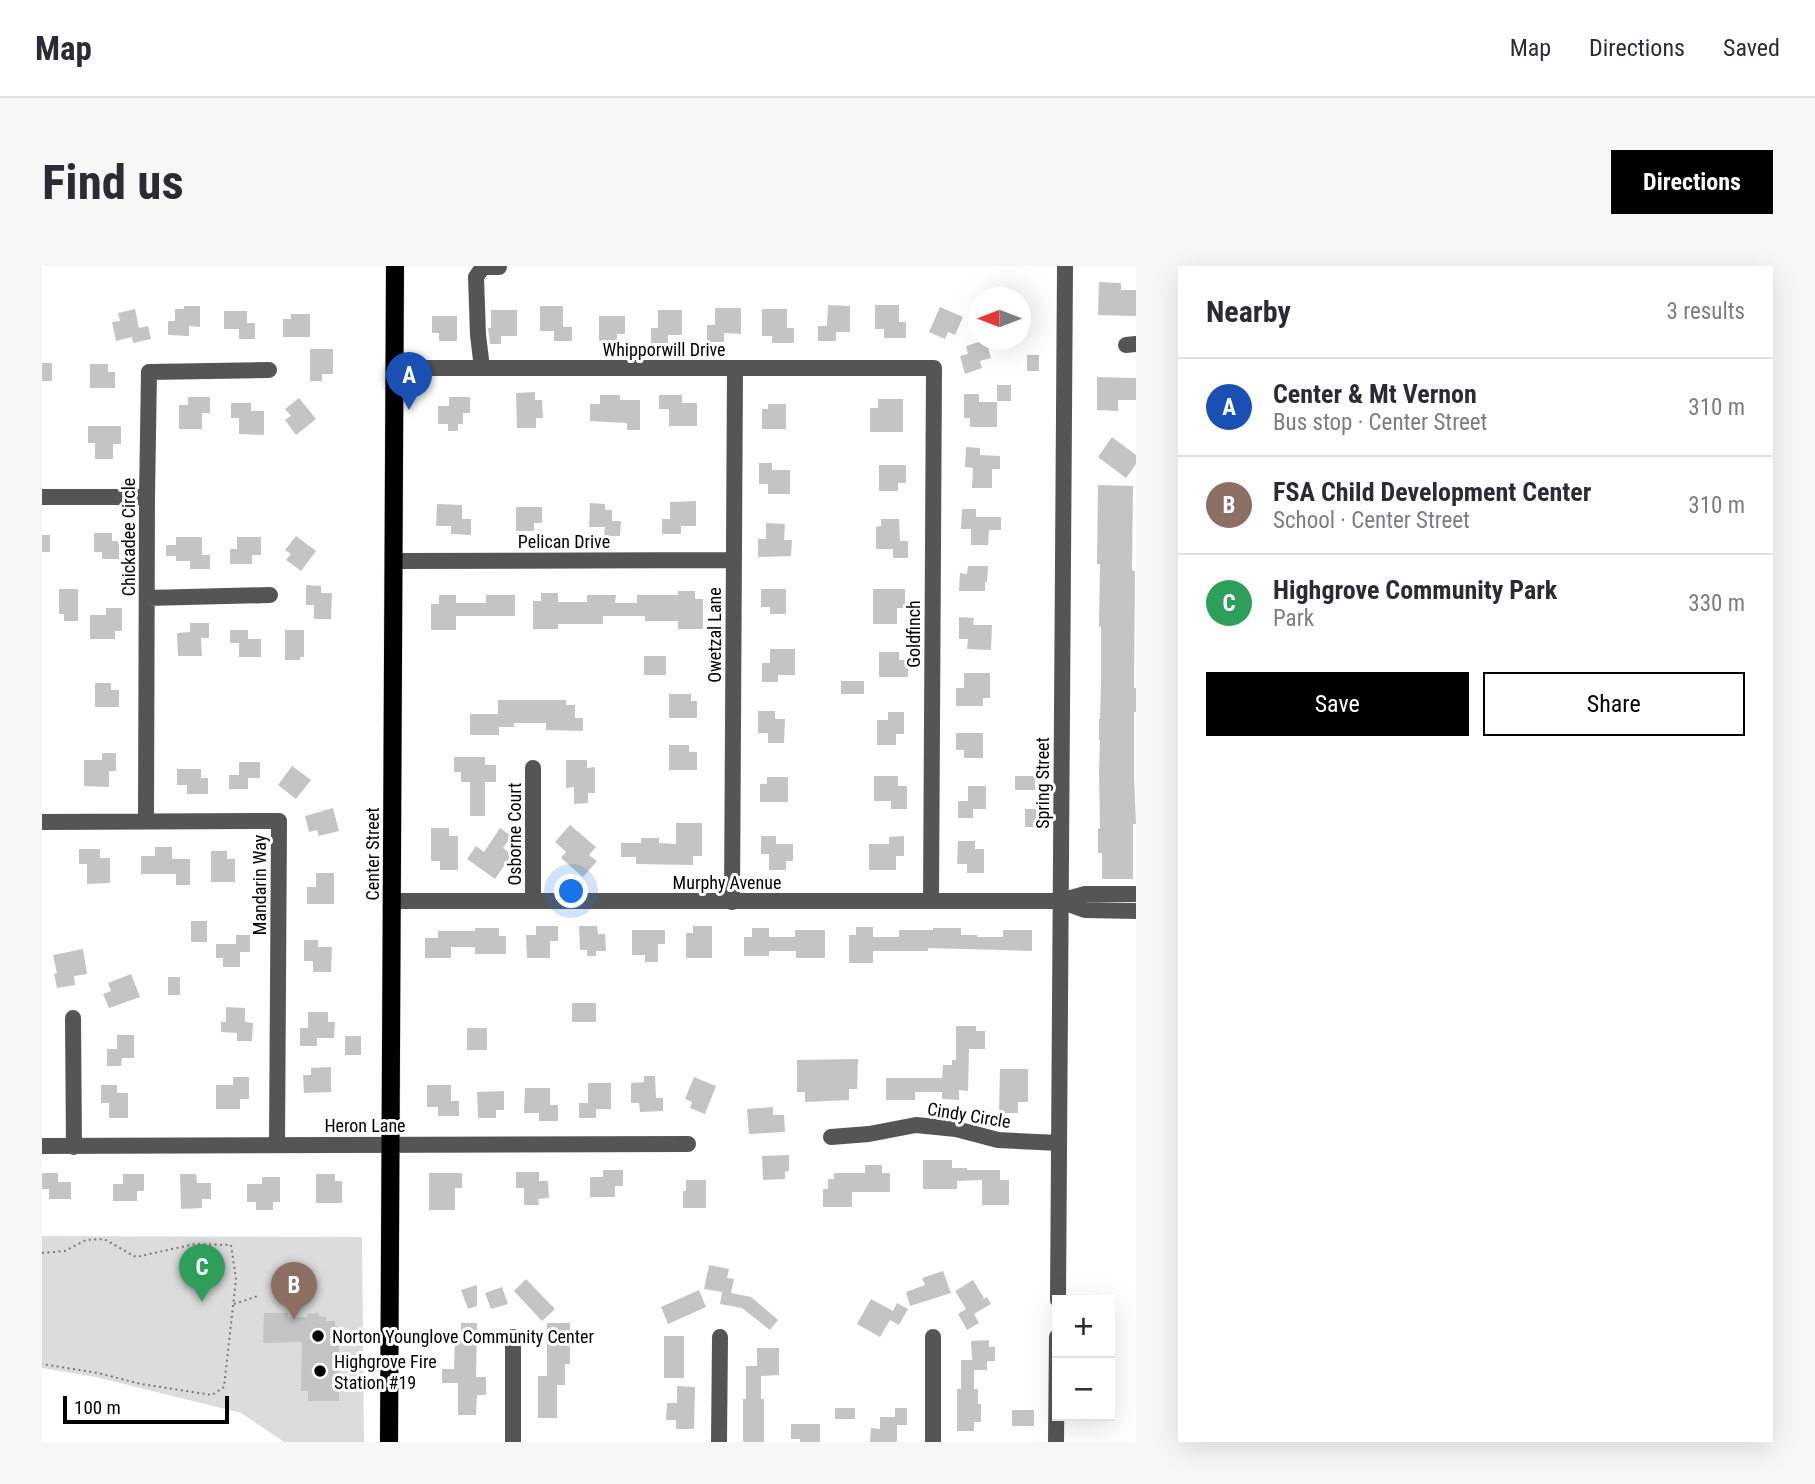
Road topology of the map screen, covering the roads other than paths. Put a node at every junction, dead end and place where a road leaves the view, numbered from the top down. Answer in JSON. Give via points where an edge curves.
{"nodes":[{"id":1,"x":395,"y":266,"type":"edge"},
{"id":2,"x":1065,"y":266,"type":"edge"},
{"id":3,"x":499,"y":267,"type":"edge"},
{"id":4,"x":395,"y":368,"type":"junction"},
{"id":5,"x":482,"y":368,"type":"junction"},
{"id":6,"x":735,"y":368,"type":"junction"},
{"id":7,"x":934,"y":368,"type":"joint"},
{"id":8,"x":269,"y":370,"type":"dead end"},
{"id":9,"x":42,"y":496,"type":"edge"},
{"id":10,"x":146,"y":497,"type":"junction"},
{"id":11,"x":734,"y":560,"type":"junction"},
{"id":12,"x":394,"y":561,"type":"junction"},
{"id":13,"x":271,"y":595,"type":"dead end"},
{"id":14,"x":147,"y":598,"type":"junction"},
{"id":15,"x":534,"y":768,"type":"dead end"},
{"id":16,"x":146,"y":821,"type":"junction"},
{"id":17,"x":42,"y":822,"type":"edge"},
{"id":18,"x":1136,"y":894,"type":"edge"},
{"id":19,"x":393,"y":901,"type":"junction"},
{"id":20,"x":533,"y":901,"type":"junction"},
{"id":21,"x":931,"y":901,"type":"junction"},
{"id":22,"x":1060,"y":901,"type":"junction"},
{"id":23,"x":732,"y":902,"type":"junction"},
{"id":24,"x":1136,"y":911,"type":"edge"},
{"id":25,"x":73,"y":1018,"type":"dead end"},
{"id":26,"x":831,"y":1137,"type":"dead end"},
{"id":27,"x":1059,"y":1143,"type":"junction"},
{"id":28,"x":391,"y":1144,"type":"junction"},
{"id":29,"x":688,"y":1144,"type":"dead end"},
{"id":30,"x":277,"y":1145,"type":"junction"},
{"id":31,"x":42,"y":1146,"type":"edge"},
{"id":32,"x":74,"y":1147,"type":"junction"},
{"id":33,"x":1058,"y":1295,"type":"edge"},
{"id":34,"x":513,"y":1337,"type":"dead end"},
{"id":35,"x":720,"y":1338,"type":"dead end"},
{"id":36,"x":933,"y":1338,"type":"dead end"},
{"id":37,"x":1057,"y":1358,"type":"edge"},
{"id":38,"x":389,"y":1442,"type":"edge"},
{"id":39,"x":513,"y":1442,"type":"edge"},
{"id":40,"x":719,"y":1442,"type":"edge"},
{"id":41,"x":933,"y":1442,"type":"edge"},
{"id":42,"x":1056,"y":1442,"type":"edge"}],
"edges":[{"from":1,"to":4,"type":"main road","name":"Center Street"},
{"from":2,"to":22,"type":"street","name":"Spring Street"},
{"from":3,"to":5,"type":"street","via":[[484,267],[476,277]]},
{"from":4,"to":5,"type":"street","name":"Whipporwill Drive"},
{"from":4,"to":12,"type":"main road","name":"Center Street"},
{"from":5,"to":6,"type":"street","name":"Whipporwill Drive"},
{"from":6,"to":7,"type":"street","name":"Whipporwill Drive"},
{"from":6,"to":11,"type":"street","name":"Owetzal Lane"},
{"from":7,"to":21,"type":"street","name":"Goldfinch"},
{"from":8,"to":10,"type":"street","name":"Chickadee Circle","via":[[149,372]]},
{"from":9,"to":10,"type":"street"},
{"from":10,"to":14,"type":"street","name":"Chickadee Circle"},
{"from":11,"to":12,"type":"street","name":"Pelican Drive"},
{"from":11,"to":23,"type":"street","name":"Owetzal Lane"},
{"from":12,"to":19,"type":"main road","name":"Center Street"},
{"from":13,"to":14,"type":"street"},
{"from":14,"to":16,"type":"street","name":"Chickadee Circle"},
{"from":15,"to":20,"type":"street","name":"Osborne Court"},
{"from":16,"to":17,"type":"street","name":"Mandarin Way"},
{"from":16,"to":30,"type":"street","name":"Mandarin Way","via":[[279,821]]},
{"from":18,"to":22,"type":"street","via":[[1085,894]]},
{"from":19,"to":20,"type":"street","name":"Murphy Avenue"},
{"from":19,"to":28,"type":"main road","name":"Center Street"},
{"from":20,"to":23,"type":"street","name":"Murphy Avenue"},
{"from":21,"to":22,"type":"street","name":"Murphy Avenue"},
{"from":21,"to":23,"type":"street","name":"Murphy Avenue"},
{"from":22,"to":24,"type":"street","via":[[1085,910]]},
{"from":22,"to":27,"type":"street","name":"Spring Street"},
{"from":25,"to":32,"type":"street"},
{"from":26,"to":27,"type":"street","name":"Cindy Circle","via":[[916,1125],[998,1140]]},
{"from":27,"to":33,"type":"street","name":"Spring Street"},
{"from":28,"to":29,"type":"street","name":"Heron Lane"},
{"from":28,"to":30,"type":"street","name":"Heron Lane"},
{"from":28,"to":38,"type":"main road","name":"Center Street"},
{"from":30,"to":32,"type":"street","name":"Heron Lane"},
{"from":31,"to":32,"type":"street","name":"Heron Lane"},
{"from":34,"to":39,"type":"street"},
{"from":35,"to":40,"type":"street"},
{"from":36,"to":41,"type":"street"},
{"from":37,"to":42,"type":"street"}]}
